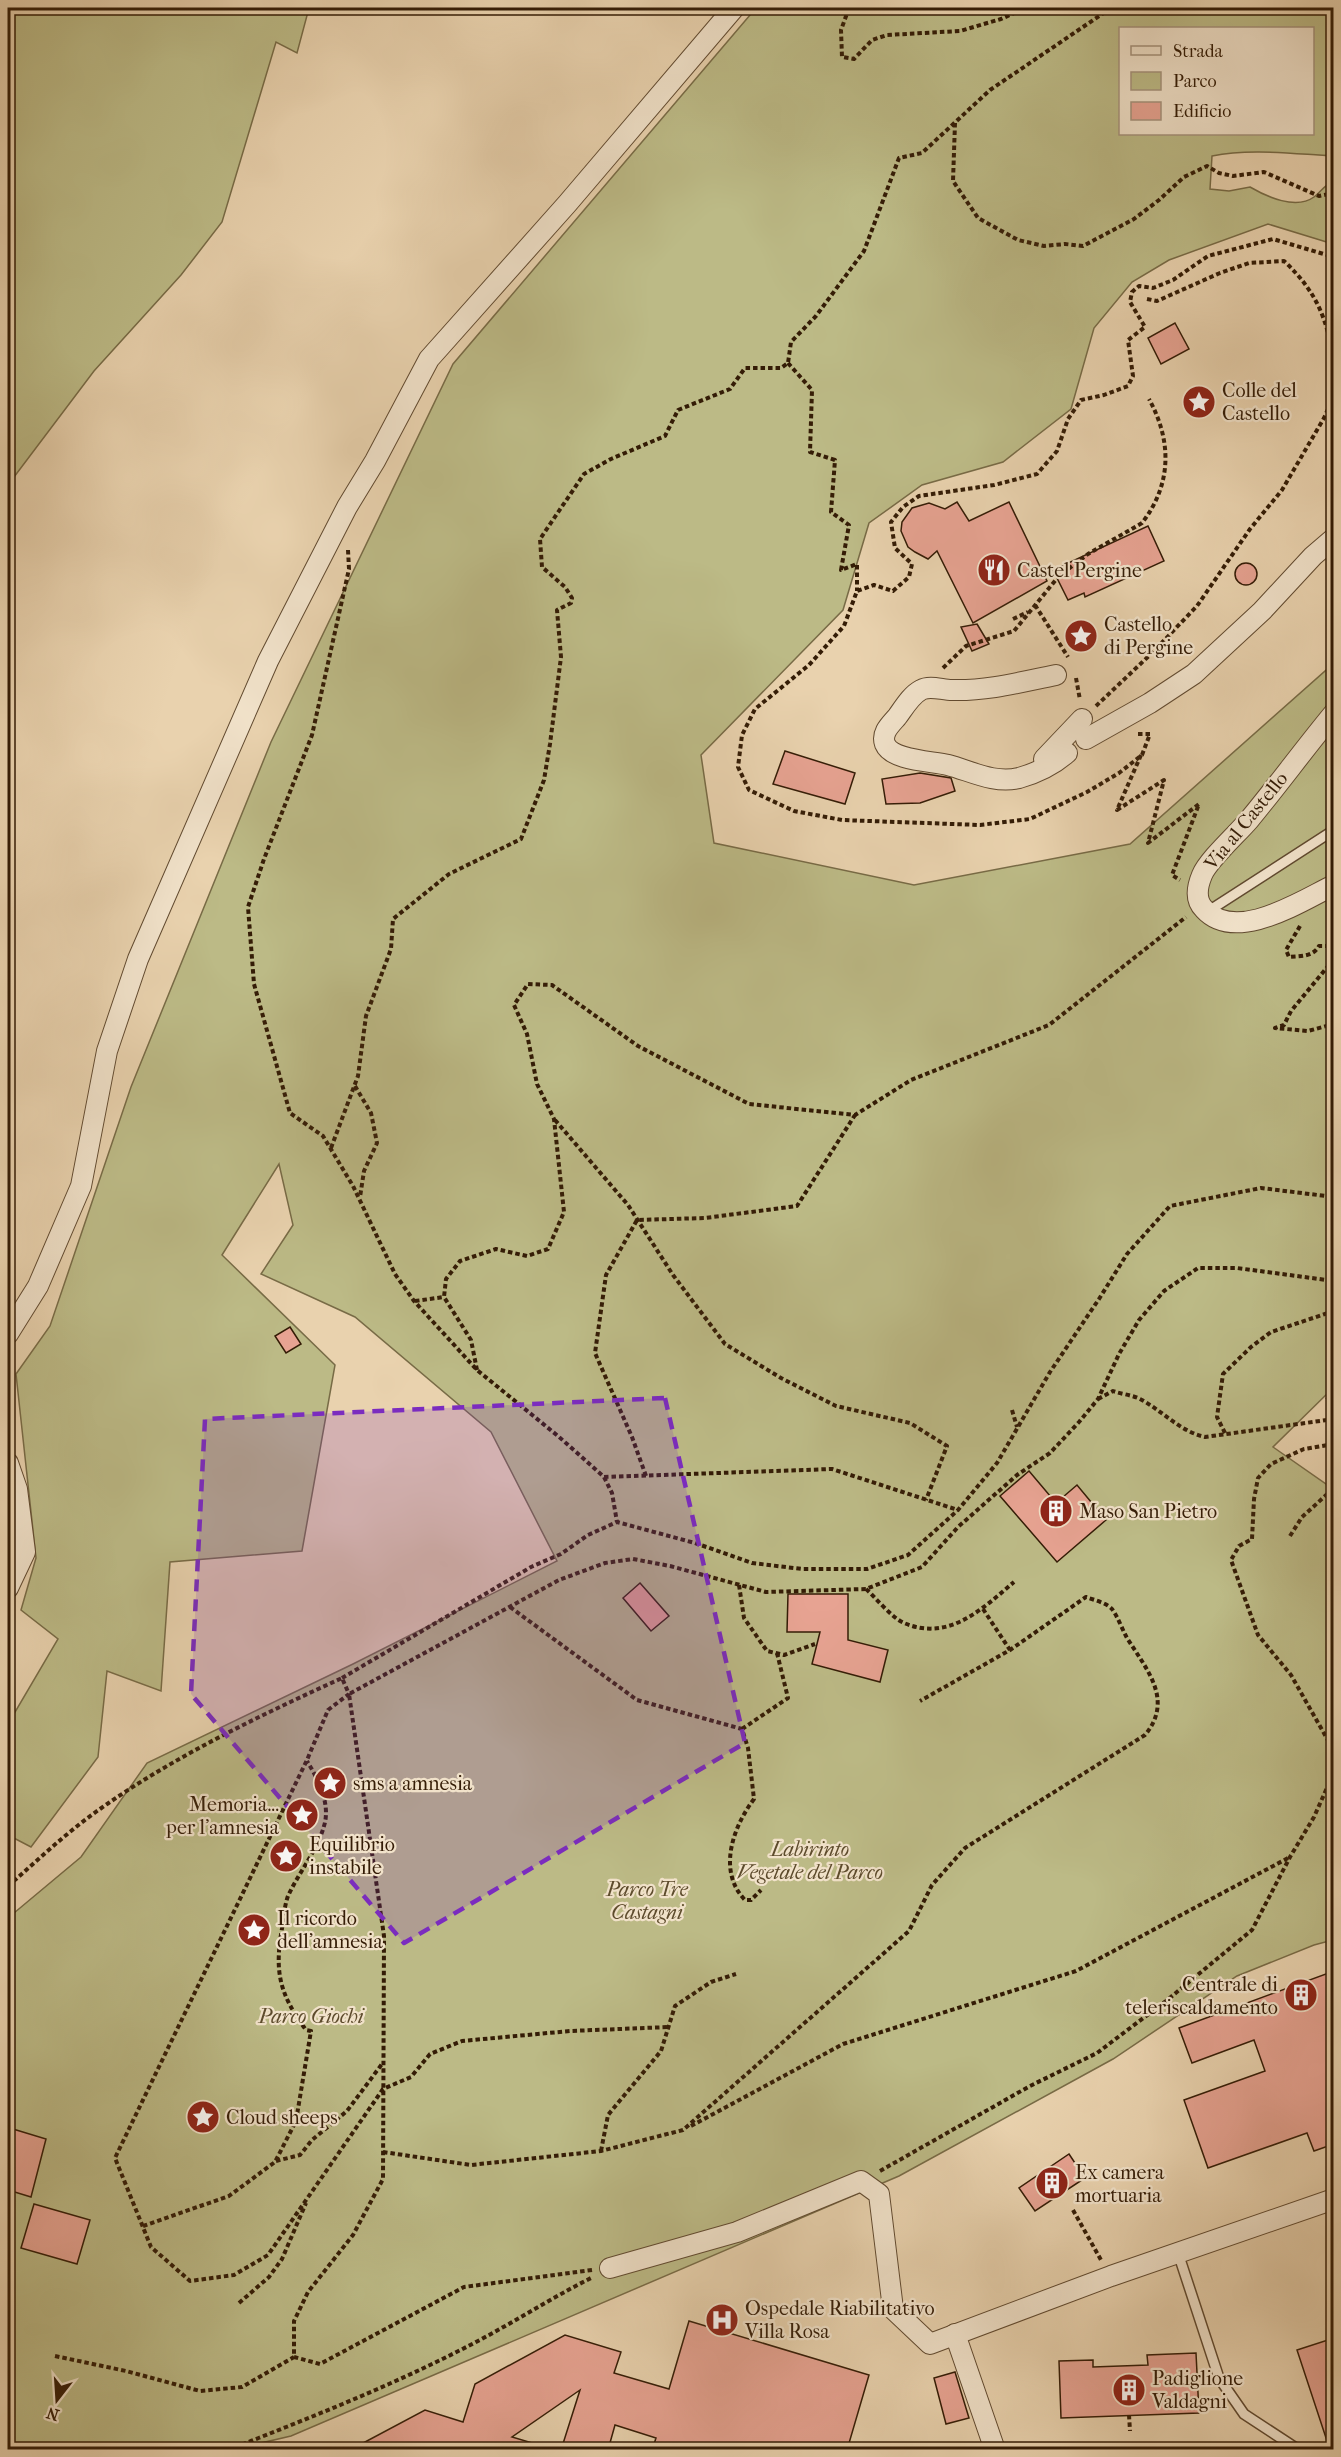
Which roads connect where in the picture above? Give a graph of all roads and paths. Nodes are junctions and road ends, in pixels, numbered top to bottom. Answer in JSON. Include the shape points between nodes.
{"nodes":[{"id":1,"x":734,"y":8,"type":"edge"},
{"id":2,"x":849,"y":8,"type":"edge"},
{"id":3,"x":1025,"y":8,"type":"edge"},
{"id":4,"x":1111,"y":8,"type":"edge"},
{"id":5,"x":955,"y":123,"type":"junction"},
{"id":6,"x":1334,"y":193,"type":"edge"},
{"id":7,"x":1334,"y":257,"type":"edge"},
{"id":8,"x":1147,"y":299,"type":"dead end"},
{"id":9,"x":788,"y":363,"type":"junction"},
{"id":10,"x":1334,"y":365,"type":"edge"},
{"id":11,"x":1334,"y":396,"type":"edge"},
{"id":12,"x":1149,"y":399,"type":"dead end"},
{"id":13,"x":1334,"y":538,"type":"edge"},
{"id":14,"x":348,"y":548,"type":"dead end"},
{"id":15,"x":857,"y":591,"type":"junction"},
{"id":16,"x":1028,"y":612,"type":"junction"},
{"id":17,"x":1013,"y":619,"type":"dead end"},
{"id":18,"x":1056,"y":675,"type":"dead end"},
{"id":19,"x":921,"y":690,"type":"junction"},
{"id":20,"x":1334,"y":713,"type":"edge"},
{"id":21,"x":1082,"y":719,"type":"joint"},
{"id":22,"x":1095,"y":734,"type":"joint"},
{"id":23,"x":1067,"y":753,"type":"dead end"},
{"id":24,"x":1142,"y":755,"type":"junction"},
{"id":25,"x":1032,"y":772,"type":"junction"},
{"id":26,"x":1334,"y":830,"type":"edge"},
{"id":27,"x":1334,"y":885,"type":"edge"},
{"id":28,"x":1202,"y":903,"type":"junction"},
{"id":29,"x":1304,"y":920,"type":"dead end"},
{"id":30,"x":1334,"y":946,"type":"edge"},
{"id":31,"x":1334,"y":959,"type":"edge"},
{"id":32,"x":1334,"y":1024,"type":"edge"},
{"id":33,"x":355,"y":1086,"type":"junction"},
{"id":34,"x":855,"y":1115,"type":"junction"},
{"id":35,"x":554,"y":1119,"type":"junction"},
{"id":36,"x":331,"y":1148,"type":"junction"},
{"id":37,"x":1334,"y":1197,"type":"edge"},
{"id":38,"x":359,"y":1199,"type":"junction"},
{"id":39,"x":637,"y":1220,"type":"junction"},
{"id":40,"x":1334,"y":1281,"type":"edge"},
{"id":41,"x":444,"y":1297,"type":"junction"},
{"id":42,"x":414,"y":1301,"type":"junction"},
{"id":43,"x":1334,"y":1311,"type":"edge"},
{"id":44,"x":8,"y":1334,"type":"edge"},
{"id":45,"x":477,"y":1370,"type":"junction"},
{"id":46,"x":1334,"y":1395,"type":"edge"},
{"id":47,"x":1098,"y":1399,"type":"junction"},
{"id":48,"x":1012,"y":1410,"type":"dead end"},
{"id":49,"x":1334,"y":1410,"type":"edge"},
{"id":50,"x":1334,"y":1419,"type":"edge"},
{"id":51,"x":1018,"y":1428,"type":"junction"},
{"id":52,"x":1225,"y":1433,"type":"junction"},
{"id":53,"x":1334,"y":1444,"type":"edge"},
{"id":54,"x":8,"y":1463,"type":"edge"},
{"id":55,"x":646,"y":1476,"type":"junction"},
{"id":56,"x":604,"y":1477,"type":"junction"},
{"id":57,"x":1334,"y":1488,"type":"edge"},
{"id":58,"x":926,"y":1500,"type":"junction"},
{"id":59,"x":958,"y":1510,"type":"junction"},
{"id":60,"x":617,"y":1522,"type":"junction"},
{"id":61,"x":1290,"y":1536,"type":"dead end"},
{"id":62,"x":1014,"y":1582,"type":"dead end"},
{"id":63,"x":739,"y":1585,"type":"junction"},
{"id":64,"x":8,"y":1588,"type":"edge"},
{"id":65,"x":866,"y":1589,"type":"junction"},
{"id":66,"x":510,"y":1607,"type":"junction"},
{"id":67,"x":983,"y":1609,"type":"junction"},
{"id":68,"x":815,"y":1644,"type":"dead end"},
{"id":69,"x":1010,"y":1650,"type":"junction"},
{"id":70,"x":777,"y":1653,"type":"junction"},
{"id":71,"x":342,"y":1678,"type":"junction"},
{"id":72,"x":349,"y":1694,"type":"junction"},
{"id":73,"x":920,"y":1701,"type":"dead end"},
{"id":74,"x":742,"y":1729,"type":"junction"},
{"id":75,"x":1334,"y":1751,"type":"edge"},
{"id":76,"x":307,"y":1760,"type":"junction"},
{"id":77,"x":1334,"y":1772,"type":"edge"},
{"id":78,"x":1290,"y":1857,"type":"junction"},
{"id":79,"x":8,"y":1886,"type":"edge"},
{"id":80,"x":761,"y":1890,"type":"dead end"},
{"id":81,"x":736,"y":1974,"type":"dead end"},
{"id":82,"x":669,"y":2027,"type":"junction"},
{"id":83,"x":382,"y":2063,"type":"junction"},
{"id":84,"x":383,"y":2089,"type":"junction"},
{"id":85,"x":683,"y":2130,"type":"junction"},
{"id":86,"x":601,"y":2151,"type":"junction"},
{"id":87,"x":383,"y":2152,"type":"junction"},
{"id":88,"x":275,"y":2162,"type":"junction"},
{"id":89,"x":861,"y":2181,"type":"junction"},
{"id":90,"x":308,"y":2197,"type":"junction"},
{"id":91,"x":1334,"y":2199,"type":"edge"},
{"id":92,"x":1073,"y":2210,"type":"dead end"},
{"id":93,"x":142,"y":2226,"type":"junction"},
{"id":94,"x":1178,"y":2253,"type":"junction"},
{"id":95,"x":610,"y":2268,"type":"junction"},
{"id":96,"x":1111,"y":2276,"type":"junction"},
{"id":97,"x":239,"y":2303,"type":"dead end"},
{"id":98,"x":956,"y":2334,"type":"junction"},
{"id":99,"x":55,"y":2356,"type":"dead end"},
{"id":100,"x":294,"y":2357,"type":"junction"},
{"id":101,"x":1129,"y":2415,"type":"dead end"},
{"id":102,"x":1130,"y":2431,"type":"dead end"},
{"id":103,"x":228,"y":2450,"type":"edge"},
{"id":104,"x":995,"y":2450,"type":"edge"},
{"id":105,"x":1299,"y":2450,"type":"edge"}],
"edges":[{"from":1,"to":44,"type":"street","via":[[429,359],[347,507],[268,661],[138,959],[107,1051],[81,1185],[38,1286]]},
{"from":2,"to":3,"type":"path","via":[[841,30],[842,57],[854,59],[872,40],[887,35],[960,31]]},
{"from":4,"to":5,"type":"path","via":[[990,90]]},
{"from":5,"to":6,"type":"path","via":[[953,181],[978,218],[1018,240],[1044,246],[1083,246],[1134,219],[1184,177],[1207,166],[1233,176],[1264,172],[1319,196]]},
{"from":5,"to":9,"type":"path","via":[[922,153],[899,158],[864,251],[816,316],[791,342]]},
{"from":7,"to":15,"type":"path","via":[[1273,239],[1208,256],[1173,280],[1153,288],[1139,286],[1132,292],[1130,302],[1145,327],[1128,340],[1133,376],[1128,386],[1081,400],[1068,419],[1057,451],[1037,474],[994,485],[919,495],[903,507],[891,522],[895,548],[912,564],[909,577],[893,591],[874,585]]},
{"from":8,"to":10,"type":"path","via":[[1157,301],[1249,263],[1284,261],[1315,299],[1329,330]]},
{"from":9,"to":15,"type":"path","via":[[812,390],[810,452],[835,460],[831,512],[849,525],[841,570],[857,564]]},
{"from":9,"to":33,"type":"path","via":[[781,368],[745,368],[730,388],[678,410],[664,436],[584,474],[540,539],[542,567],[572,597],[571,603],[557,610],[561,657],[544,780],[521,839],[449,874],[393,919],[391,949],[366,1016]]},
{"from":11,"to":21,"type":"path","via":[[1282,490],[1197,606]]},
{"from":12,"to":16,"type":"path","via":[[1163,430],[1166,475],[1148,516],[1059,576]]},
{"from":13,"to":22,"type":"street","via":[[1194,674]]},
{"from":14,"to":36,"type":"path","via":[[349,569],[312,735],[248,908],[254,984],[290,1113],[323,1136]]},
{"from":15,"to":24,"type":"path","via":[[843,626],[809,665],[755,710],[742,735],[738,767],[749,790],[794,811],[842,820],[980,825],[1030,819],[1087,792]]},
{"from":16,"to":17,"type":"path"},
{"from":16,"to":19,"type":"path","via":[[1014,631],[966,646]]},
{"from":18,"to":19,"type":"street","via":[[969,690]]},
{"from":19,"to":25,"type":"street","via":[[885,732],[885,744],[892,753],[1006,779]]},
{"from":20,"to":28,"type":"street","name":"Via al Castello","via":[[1202,873]]},
{"from":21,"to":25,"type":"street"},
{"from":22,"to":24,"type":"path","via":[[1150,734]]},
{"from":23,"to":25,"type":"street","via":[[1047,768]]},
{"from":24,"to":28,"type":"path","via":[[1117,810],[1164,780],[1148,843],[1198,804],[1172,875]]},
{"from":26,"to":28,"type":"lane"},
{"from":27,"to":28,"type":"street","via":[[1252,922],[1221,920]]},
{"from":28,"to":34,"type":"path","via":[[1049,1024],[911,1080]]},
{"from":29,"to":30,"type":"path","via":[[1286,950],[1289,957],[1306,956],[1319,946]]},
{"from":31,"to":32,"type":"path","via":[[1284,1025],[1275,1028],[1308,1031]]},
{"from":33,"to":36,"type":"path"},
{"from":33,"to":38,"type":"path","via":[[371,1113],[376,1143],[364,1171]]},
{"from":34,"to":35,"type":"path","via":[[749,1104],[638,1046],[552,985],[528,984],[514,1005],[527,1034],[537,1084]]},
{"from":34,"to":39,"type":"path","via":[[797,1206],[705,1218]]},
{"from":35,"to":39,"type":"path"},
{"from":35,"to":41,"type":"path","via":[[564,1212],[548,1250],[527,1256],[496,1249],[460,1261],[446,1279]]},
{"from":36,"to":38,"type":"path"},
{"from":37,"to":51,"type":"path","via":[[1261,1188],[1170,1206],[1126,1254]]},
{"from":38,"to":42,"type":"path","via":[[395,1274]]},
{"from":39,"to":55,"type":"path","via":[[606,1275],[595,1353]]},
{"from":39,"to":58,"type":"path","via":[[725,1344],[836,1406],[910,1423],[947,1446]]},
{"from":40,"to":47,"type":"path","via":[[1237,1268],[1198,1268],[1164,1291],[1139,1320]]},
{"from":41,"to":42,"type":"path"},
{"from":41,"to":45,"type":"path","via":[[471,1340]]},
{"from":42,"to":45,"type":"path"},
{"from":43,"to":52,"type":"path","via":[[1271,1332],[1223,1374],[1217,1417]]},
{"from":45,"to":56,"type":"path"},
{"from":46,"to":49,"type":"path","via":[[1327,1397]]},
{"from":47,"to":52,"type":"path","via":[[1113,1391],[1140,1399],[1194,1434],[1205,1437]]},
{"from":47,"to":65,"type":"path","via":[[1050,1453],[1017,1474],[958,1527],[922,1567]]},
{"from":48,"to":51,"type":"path"},
{"from":50,"to":52,"type":"path"},
{"from":51,"to":59,"type":"path","via":[[997,1463]]},
{"from":53,"to":75,"type":"path","via":[[1304,1449],[1271,1464],[1258,1478],[1252,1539],[1239,1546],[1231,1560],[1258,1635],[1291,1675]]},
{"from":54,"to":64,"type":"street","via":[[17,1489],[26,1552]]},
{"from":55,"to":56,"type":"path"},
{"from":55,"to":58,"type":"path","via":[[832,1469]]},
{"from":56,"to":60,"type":"path","via":[[612,1493]]},
{"from":57,"to":61,"type":"path","via":[[1302,1517]]},
{"from":58,"to":59,"type":"path"},
{"from":59,"to":60,"type":"path","via":[[908,1555],[867,1569],[802,1569],[752,1563]]},
{"from":60,"to":71,"type":"path","via":[[531,1567]]},
{"from":62,"to":67,"type":"path"},
{"from":63,"to":65,"type":"path","via":[[766,1592]]},
{"from":63,"to":66,"type":"path","via":[[633,1559],[605,1563],[559,1580]]},
{"from":63,"to":70,"type":"path","via":[[744,1617],[767,1651]]},
{"from":65,"to":67,"type":"path","via":[[902,1623],[932,1631]]},
{"from":66,"to":72,"type":"path"},
{"from":66,"to":74,"type":"path","via":[[637,1700]]},
{"from":67,"to":69,"type":"path"},
{"from":68,"to":70,"type":"path","via":[[784,1655]]},
{"from":69,"to":73,"type":"path"},
{"from":69,"to":85,"type":"path","via":[[1086,1597],[1111,1608],[1153,1680],[1158,1713],[1152,1726],[1145,1735],[965,1848],[932,1885],[909,1931]]},
{"from":70,"to":74,"type":"path","via":[[788,1698]]},
{"from":71,"to":72,"type":"path"},
{"from":71,"to":79,"type":"path","via":[[240,1725],[122,1794]]},
{"from":72,"to":76,"type":"path","via":[[328,1710]]},
{"from":72,"to":83,"type":"path","via":[[384,1936]]},
{"from":74,"to":80,"type":"path","via":[[754,1799],[742,1814],[729,1869],[736,1891],[745,1900],[751,1900]]},
{"from":76,"to":88,"type":"path","via":[[319,1781],[325,1825],[287,1898],[278,1946],[288,2006],[306,2030],[311,2031],[296,2121]]},
{"from":76,"to":93,"type":"path","via":[[115,2158]]},
{"from":77,"to":78,"type":"path"},
{"from":78,"to":85,"type":"path","via":[[1076,1971],[843,2043]]},
{"from":78,"to":89,"type":"path","via":[[1252,1930],[1106,2047]]},
{"from":81,"to":82,"type":"path","via":[[711,1982],[675,2006]]},
{"from":82,"to":84,"type":"path","via":[[462,2041],[430,2054],[411,2077]]},
{"from":82,"to":86,"type":"path","via":[[661,2051],[608,2115]]},
{"from":83,"to":84,"type":"path"},
{"from":83,"to":88,"type":"path","via":[[347,2111],[300,2155]]},
{"from":84,"to":87,"type":"path"},
{"from":84,"to":90,"type":"path"},
{"from":85,"to":86,"type":"path"},
{"from":86,"to":87,"type":"path","via":[[471,2165]]},
{"from":87,"to":100,"type":"path","via":[[382,2179],[358,2226],[308,2292],[294,2321]]},
{"from":88,"to":93,"type":"path","via":[[229,2196]]},
{"from":89,"to":95,"type":"street","via":[[737,2232]]},
{"from":89,"to":98,"type":"street","via":[[879,2194],[893,2309],[930,2343]]},
{"from":90,"to":93,"type":"path","via":[[268,2254],[234,2275],[190,2281],[151,2247]]},
{"from":90,"to":97,"type":"path","via":[[282,2259],[269,2277]]},
{"from":91,"to":94,"type":"street"},
{"from":92,"to":96,"type":"path"},
{"from":94,"to":96,"type":"street"},
{"from":94,"to":105,"type":"lane","via":[[1219,2378],[1244,2414]]},
{"from":95,"to":100,"type":"path","via":[[464,2287],[320,2364]]},
{"from":95,"to":103,"type":"path","via":[[425,2367],[319,2415]]},
{"from":96,"to":98,"type":"street"},
{"from":98,"to":104,"type":"street"},
{"from":99,"to":100,"type":"path","via":[[200,2391],[242,2387]]},
{"from":101,"to":102,"type":"path"}]}
